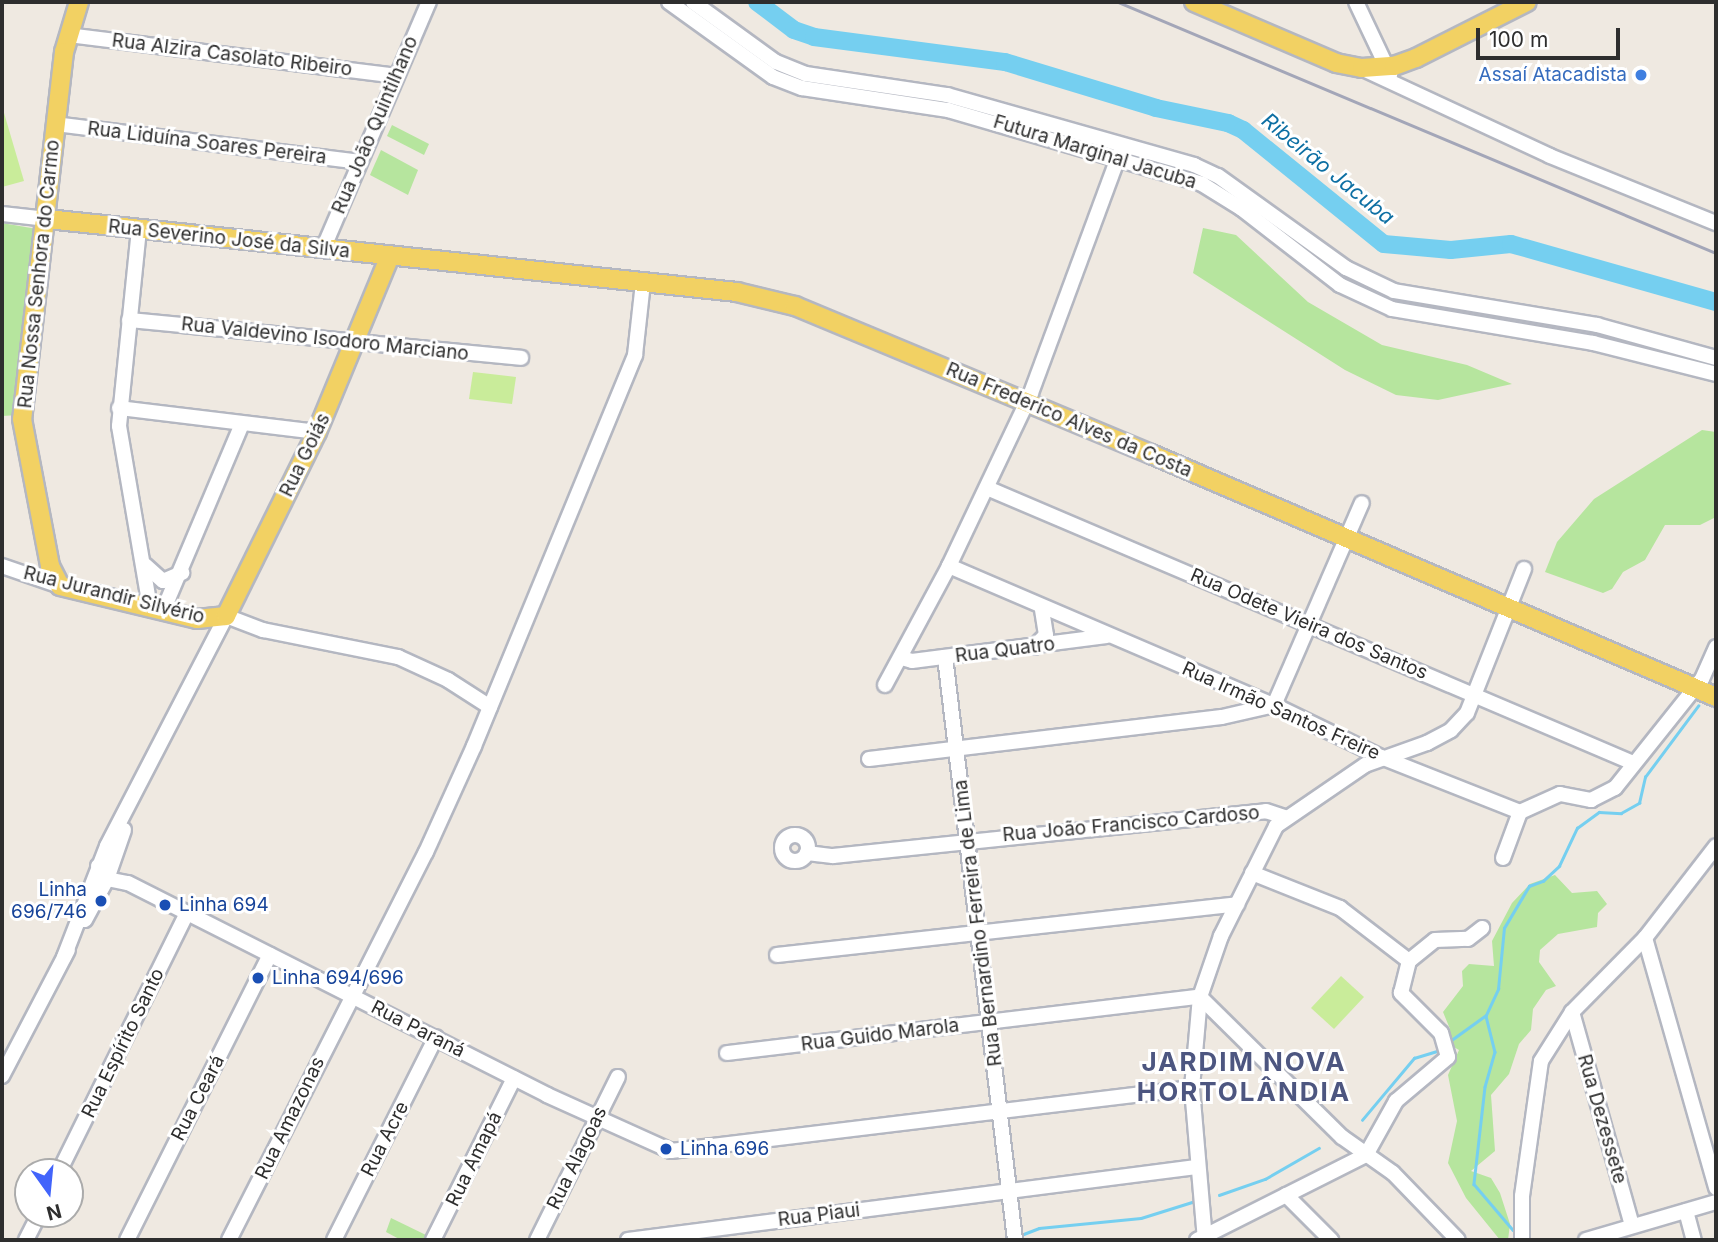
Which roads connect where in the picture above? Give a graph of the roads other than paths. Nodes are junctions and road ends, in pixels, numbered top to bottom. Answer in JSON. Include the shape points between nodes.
{"nodes":[{"id":1,"x":79,"y":2,"type":"edge"},
{"id":2,"x":429,"y":2,"type":"edge"},
{"id":3,"x":669,"y":2,"type":"edge"},
{"id":4,"x":693,"y":2,"type":"edge"},
{"id":5,"x":1196,"y":2,"type":"edge"},
{"id":6,"x":1356,"y":2,"type":"edge"},
{"id":7,"x":1527,"y":2,"type":"edge"},
{"id":8,"x":68,"y":35,"type":"junction"},
{"id":9,"x":1386,"y":67,"type":"junction"},
{"id":10,"x":1362,"y":68,"type":"junction"},
{"id":11,"x":396,"y":76,"type":"junction"},
{"id":12,"x":1395,"y":83,"type":"junction"},
{"id":13,"x":55,"y":124,"type":"junction"},
{"id":14,"x":1123,"y":143,"type":"junction"},
{"id":15,"x":1118,"y":161,"type":"junction"},
{"id":16,"x":358,"y":162,"type":"junction"},
{"id":17,"x":49,"y":199,"type":"junction"},
{"id":18,"x":2,"y":214,"type":"edge"},
{"id":19,"x":47,"y":219,"type":"junction"},
{"id":20,"x":67,"y":222,"type":"junction"},
{"id":21,"x":1716,"y":223,"type":"edge"},
{"id":22,"x":139,"y":229,"type":"junction"},
{"id":23,"x":323,"y":249,"type":"junction"},
{"id":24,"x":390,"y":256,"type":"junction"},
{"id":25,"x":643,"y":282,"type":"junction"},
{"id":26,"x":129,"y":320,"type":"junction"},
{"id":27,"x":354,"y":343,"type":"junction"},
{"id":28,"x":521,"y":358,"type":"dead end"},
{"id":29,"x":1716,"y":358,"type":"edge"},
{"id":30,"x":1716,"y":374,"type":"edge"},
{"id":31,"x":1027,"y":402,"type":"junction"},
{"id":32,"x":119,"y":408,"type":"junction"},
{"id":33,"x":242,"y":424,"type":"junction"},
{"id":34,"x":317,"y":432,"type":"junction"},
{"id":35,"x":987,"y":488,"type":"junction"},
{"id":36,"x":1362,"y":503,"type":"dead end"},
{"id":37,"x":1349,"y":540,"type":"junction"},
{"id":38,"x":144,"y":564,"type":"junction"},
{"id":39,"x":2,"y":566,"type":"edge"},
{"id":40,"x":949,"y":566,"type":"junction"},
{"id":41,"x":1524,"y":569,"type":"dead end"},
{"id":42,"x":182,"y":573,"type":"junction"},
{"id":43,"x":60,"y":586,"type":"junction"},
{"id":44,"x":156,"y":609,"type":"junction"},
{"id":45,"x":1042,"y":609,"type":"junction"},
{"id":46,"x":1511,"y":610,"type":"junction"},
{"id":47,"x":226,"y":616,"type":"junction"},
{"id":48,"x":197,"y":619,"type":"junction"},
{"id":49,"x":1310,"y":624,"type":"junction"},
{"id":50,"x":1107,"y":636,"type":"junction"},
{"id":51,"x":1034,"y":646,"type":"junction"},
{"id":52,"x":1716,"y":647,"type":"edge"},
{"id":53,"x":209,"y":650,"type":"junction"},
{"id":54,"x":945,"y":657,"type":"junction"},
{"id":55,"x":902,"y":659,"type":"junction"},
{"id":56,"x":885,"y":685,"type":"dead end"},
{"id":57,"x":1225,"y":685,"type":"junction"},
{"id":58,"x":1692,"y":687,"type":"junction"},
{"id":59,"x":1474,"y":696,"type":"junction"},
{"id":60,"x":1716,"y":697,"type":"edge"},
{"id":61,"x":1274,"y":705,"type":"junction"},
{"id":62,"x":490,"y":707,"type":"junction"},
{"id":63,"x":1222,"y":717,"type":"junction"},
{"id":64,"x":957,"y":748,"type":"junction"},
{"id":65,"x":1381,"y":757,"type":"junction"},
{"id":66,"x":869,"y":759,"type":"dead end"},
{"id":67,"x":1631,"y":762,"type":"junction"},
{"id":68,"x":1520,"y":812,"type":"junction"},
{"id":69,"x":1287,"y":818,"type":"junction"},
{"id":70,"x":969,"y":839,"type":"junction"},
{"id":71,"x":807,"y":853,"type":"dead end"},
{"id":72,"x":1715,"y":855,"type":"edge"},
{"id":73,"x":1503,"y":858,"type":"dead end"},
{"id":74,"x":103,"y":865,"type":"junction"},
{"id":75,"x":1252,"y":873,"type":"junction"},
{"id":76,"x":107,"y":879,"type":"junction"},
{"id":77,"x":128,"y":883,"type":"junction"},
{"id":78,"x":1237,"y":904,"type":"junction"},
{"id":79,"x":187,"y":913,"type":"junction"},
{"id":80,"x":1482,"y":928,"type":"dead end"},
{"id":81,"x":978,"y":931,"type":"junction"},
{"id":82,"x":1645,"y":938,"type":"junction"},
{"id":83,"x":777,"y":955,"type":"dead end"},
{"id":84,"x":270,"y":956,"type":"junction"},
{"id":85,"x":64,"y":957,"type":"junction"},
{"id":86,"x":1409,"y":961,"type":"junction"},
{"id":87,"x":351,"y":995,"type":"junction"},
{"id":88,"x":1200,"y":997,"type":"junction"},
{"id":89,"x":1572,"y":1012,"type":"junction"},
{"id":90,"x":989,"y":1021,"type":"junction"},
{"id":91,"x":436,"y":1037,"type":"junction"},
{"id":92,"x":727,"y":1053,"type":"dead end"},
{"id":93,"x":2,"y":1076,"type":"edge"},
{"id":94,"x":618,"y":1077,"type":"dead end"},
{"id":95,"x":514,"y":1078,"type":"junction"},
{"id":96,"x":1192,"y":1088,"type":"junction"},
{"id":97,"x":1000,"y":1111,"type":"junction"},
{"id":98,"x":596,"y":1118,"type":"junction"},
{"id":99,"x":1366,"y":1155,"type":"junction"},
{"id":100,"x":67,"y":1158,"type":"edge"},
{"id":101,"x":1196,"y":1167,"type":"junction"},
{"id":102,"x":1716,"y":1188,"type":"edge"},
{"id":103,"x":1010,"y":1190,"type":"junction"},
{"id":104,"x":1286,"y":1195,"type":"junction"},
{"id":105,"x":1716,"y":1202,"type":"edge"},
{"id":106,"x":1686,"y":1211,"type":"junction"},
{"id":107,"x":1632,"y":1226,"type":"junction"},
{"id":108,"x":1202,"y":1239,"type":"edge"},
{"id":109,"x":127,"y":1240,"type":"edge"},
{"id":110,"x":229,"y":1240,"type":"edge"},
{"id":111,"x":334,"y":1240,"type":"edge"},
{"id":112,"x":433,"y":1240,"type":"edge"},
{"id":113,"x":537,"y":1240,"type":"edge"},
{"id":114,"x":628,"y":1240,"type":"edge"},
{"id":115,"x":1015,"y":1240,"type":"edge"},
{"id":116,"x":1331,"y":1240,"type":"edge"},
{"id":117,"x":1458,"y":1240,"type":"edge"},
{"id":118,"x":1522,"y":1240,"type":"edge"},
{"id":119,"x":1586,"y":1240,"type":"edge"},
{"id":120,"x":1694,"y":1240,"type":"edge"}],
"edges":[{"from":1,"to":8,"type":"main road","name":"Rua Nossa Senhora do Carmo"},
{"from":2,"to":11,"type":"street","name":"Rua João Quintilhano"},
{"from":3,"to":15,"type":"street","name":"Futura Marginal Jacuba","via":[[773,77],[802,88],[948,110]]},
{"from":4,"to":14,"type":"street","name":"Futura Marginal Jacuba","via":[[776,62],[806,74],[947,95]]},
{"from":5,"to":10,"type":"main road","via":[[1335,63]]},
{"from":6,"to":9,"type":"street"},
{"from":7,"to":9,"type":"main road","via":[[1416,58]]},
{"from":8,"to":11,"type":"street","name":"Rua Alzira Casolato Ribeiro"},
{"from":8,"to":13,"type":"main road","name":"Rua Nossa Senhora do Carmo"},
{"from":9,"to":10,"type":"main road"},
{"from":9,"to":12,"type":"street"},
{"from":10,"to":12,"type":"street"},
{"from":11,"to":16,"type":"street","name":"Rua João Quintilhano"},
{"from":12,"to":21,"type":"street","via":[[1550,156]]},
{"from":13,"to":16,"type":"street","name":"Rua Liduína Soares Pereira"},
{"from":13,"to":17,"type":"main road","name":"Rua Nossa Senhora do Carmo"},
{"from":14,"to":15,"type":"street"},
{"from":14,"to":29,"type":"street","name":"Futura Marginal Jacuba","via":[[1219,176],[1346,268],[1394,290],[1597,325]]},
{"from":15,"to":30,"type":"street","name":"Futura Marginal Jacuba","via":[[1202,184],[1235,203],[1340,285],[1392,309],[1593,343]]},
{"from":15,"to":31,"type":"street"},
{"from":16,"to":23,"type":"street","name":"Rua João Quintilhano"},
{"from":17,"to":19,"type":"main road","name":"Rua Nossa Senhora do Carmo"},
{"from":17,"to":20,"type":"main road"},
{"from":18,"to":19,"type":"street","name":"Rua Severino José da Silva"},
{"from":19,"to":20,"type":"main road","name":"Rua Severino José da Silva"},
{"from":19,"to":43,"type":"main road","name":"Rua Nossa Senhora do Carmo","via":[[22,419],[50,566]]},
{"from":20,"to":22,"type":"main road","name":"Rua Severino José da Silva"},
{"from":22,"to":23,"type":"main road","name":"Rua Severino José da Silva"},
{"from":22,"to":26,"type":"street"},
{"from":23,"to":24,"type":"main road","name":"Rua Severino José da Silva"},
{"from":24,"to":25,"type":"main road","name":"Rua Frederico Alves da Costa"},
{"from":24,"to":27,"type":"main road","name":"Rua Goiás"},
{"from":25,"to":31,"type":"main road","name":"Rua Frederico Alves da Costa","via":[[737,292],[795,306]]},
{"from":25,"to":62,"type":"street","name":"Rua Amazonas","via":[[635,355]]},
{"from":26,"to":27,"type":"street","name":"Rua Valdevino Isodoro Marciano"},
{"from":26,"to":32,"type":"street"},
{"from":27,"to":28,"type":"street","name":"Rua Valdevino Isodoro Marciano"},
{"from":27,"to":34,"type":"main road","name":"Rua Goiás"},
{"from":31,"to":35,"type":"street"},
{"from":31,"to":37,"type":"main road","name":"Rua Frederico Alves da Costa"},
{"from":32,"to":33,"type":"street"},
{"from":32,"to":38,"type":"street"},
{"from":33,"to":34,"type":"street"},
{"from":33,"to":42,"type":"street"},
{"from":34,"to":47,"type":"main road","name":"Rua Goiás"},
{"from":35,"to":40,"type":"street"},
{"from":35,"to":49,"type":"street","name":"Rua Odete Vieira dos Santos"},
{"from":36,"to":37,"type":"street"},
{"from":37,"to":46,"type":"main road","name":"Rua Frederico Alves da Costa"},
{"from":37,"to":49,"type":"street"},
{"from":38,"to":42,"type":"street","via":[[158,580]]},
{"from":38,"to":44,"type":"street"},
{"from":39,"to":43,"type":"street","name":"Rua Jurandir Silvério"},
{"from":40,"to":45,"type":"street","name":"Rua Irmão Santos Freire"},
{"from":40,"to":55,"type":"street"},
{"from":41,"to":46,"type":"street"},
{"from":42,"to":44,"type":"street"},
{"from":43,"to":44,"type":"main road","name":"Rua Jurandir Silvério"},
{"from":44,"to":48,"type":"main road","name":"Rua Jurandir Silvério"},
{"from":45,"to":50,"type":"street","name":"Rua Irmão Santos Freire"},
{"from":45,"to":51,"type":"street","via":[[1046,635]]},
{"from":46,"to":58,"type":"main road","name":"Rua Frederico Alves da Costa"},
{"from":46,"to":59,"type":"street"},
{"from":47,"to":48,"type":"main road","name":"Rua Jurandir Silvério"},
{"from":47,"to":53,"type":"street","name":"Rua Goiás"},
{"from":47,"to":62,"type":"street","via":[[263,631],[398,657],[448,680]]},
{"from":48,"to":53,"type":"street","via":[[206,630]]},
{"from":49,"to":59,"type":"street","name":"Rua Odete Vieira dos Santos"},
{"from":49,"to":61,"type":"street"},
{"from":50,"to":51,"type":"street","name":"Rua Quatro"},
{"from":50,"to":57,"type":"street","name":"Rua Irmão Santos Freire"},
{"from":51,"to":54,"type":"street","name":"Rua Quatro"},
{"from":52,"to":58,"type":"street","via":[[1702,679]]},
{"from":53,"to":74,"type":"street","name":"Rua Goiás"},
{"from":54,"to":55,"type":"street","name":"Rua Quatro"},
{"from":54,"to":64,"type":"street","name":"Rua Bernardino Ferreira de Lima"},
{"from":55,"to":56,"type":"street"},
{"from":57,"to":61,"type":"street","name":"Rua Irmão Santos Freire"},
{"from":57,"to":63,"type":"street","via":[[1231,703]]},
{"from":58,"to":60,"type":"main road","name":"Rua Frederico Alves da Costa"},
{"from":58,"to":67,"type":"street"},
{"from":59,"to":65,"type":"street","via":[[1467,713],[1451,730]]},
{"from":59,"to":67,"type":"street","name":"Rua Odete Vieira dos Santos"},
{"from":61,"to":63,"type":"street"},
{"from":61,"to":65,"type":"street","name":"Rua Irmão Santos Freire"},
{"from":62,"to":87,"type":"street","name":"Rua Amazonas","via":[[426,852]]},
{"from":63,"to":64,"type":"street"},
{"from":64,"to":66,"type":"street"},
{"from":64,"to":70,"type":"street","name":"Rua Bernardino Ferreira de Lima"},
{"from":65,"to":68,"type":"street","name":"Rua Irmão Santos Freire"},
{"from":65,"to":69,"type":"street"},
{"from":67,"to":68,"type":"street","via":[[1615,788],[1603,795],[1579,800],[1560,794]]},
{"from":68,"to":73,"type":"street"},
{"from":69,"to":70,"type":"street","name":"Rua João Francisco Cardoso","via":[[1266,811]]},
{"from":69,"to":75,"type":"street","via":[[1276,826]]},
{"from":70,"to":71,"type":"street","name":"Rua João Francisco Cardoso","via":[[833,856]]},
{"from":70,"to":81,"type":"street","name":"Rua Bernardino Ferreira de Lima"},
{"from":72,"to":82,"type":"street"},
{"from":74,"to":76,"type":"street","name":"Rua Goiás"},
{"from":74,"to":77,"type":"street","name":"Rua Paraná"},
{"from":74,"to":85,"type":"street","name":"Rua Goiás"},
{"from":75,"to":78,"type":"street"},
{"from":75,"to":86,"type":"street","via":[[1340,908]]},
{"from":76,"to":77,"type":"street","name":"Rua Paraná"},
{"from":76,"to":85,"type":"street","name":"Rua Goiás"},
{"from":77,"to":79,"type":"street","name":"Rua Paraná"},
{"from":78,"to":81,"type":"street"},
{"from":78,"to":88,"type":"street","via":[[1208,967]]},
{"from":79,"to":84,"type":"street","name":"Rua Paraná"},
{"from":79,"to":100,"type":"street","name":"Rua Espírito Santo"},
{"from":80,"to":86,"type":"street","via":[[1468,939],[1435,940]]},
{"from":81,"to":83,"type":"street"},
{"from":81,"to":90,"type":"street","name":"Rua Bernardino Ferreira de Lima"},
{"from":82,"to":89,"type":"street"},
{"from":82,"to":102,"type":"street"},
{"from":84,"to":87,"type":"street","name":"Rua Paraná"},
{"from":84,"to":109,"type":"street","name":"Rua Ceará"},
{"from":85,"to":93,"type":"street","name":"Rua Goiás"},
{"from":86,"to":99,"type":"street","via":[[1401,993],[1441,1033],[1450,1049],[1448,1057],[1396,1101]]},
{"from":87,"to":91,"type":"street","name":"Rua Paraná"},
{"from":87,"to":110,"type":"street","name":"Rua Amazonas"},
{"from":88,"to":90,"type":"street","name":"Rua Guido Marola"},
{"from":88,"to":96,"type":"street"},
{"from":88,"to":99,"type":"street","via":[[1342,1137]]},
{"from":89,"to":107,"type":"street","name":"Rua Dezessete"},
{"from":89,"to":118,"type":"street","via":[[1541,1061],[1522,1196]]},
{"from":90,"to":92,"type":"street","name":"Rua Guido Marola"},
{"from":90,"to":97,"type":"street","name":"Rua Bernardino Ferreira de Lima"},
{"from":91,"to":95,"type":"street","name":"Rua Paraná"},
{"from":91,"to":111,"type":"street","name":"Rua Acre"},
{"from":94,"to":98,"type":"street","name":"Rua Alagoas"},
{"from":95,"to":98,"type":"street","name":"Rua Paraná"},
{"from":95,"to":112,"type":"street","name":"Rua Amapá"},
{"from":96,"to":97,"type":"street","name":"Rua Paraná"},
{"from":96,"to":101,"type":"street"},
{"from":97,"to":98,"type":"street","name":"Rua Paraná","via":[[681,1151],[666,1149]]},
{"from":97,"to":103,"type":"street","name":"Rua Bernardino Ferreira de Lima"},
{"from":98,"to":113,"type":"street","name":"Rua Alagoas"},
{"from":99,"to":104,"type":"street"},
{"from":99,"to":117,"type":"street","via":[[1393,1173]]},
{"from":101,"to":103,"type":"street","name":"Rua Piaui"},
{"from":101,"to":108,"type":"street"},
{"from":103,"to":114,"type":"street","name":"Rua Piaui"},
{"from":103,"to":115,"type":"street","name":"Rua Bernardino Ferreira de Lima"},
{"from":104,"to":108,"type":"street"},
{"from":104,"to":116,"type":"street"},
{"from":105,"to":106,"type":"street"},
{"from":106,"to":107,"type":"street"},
{"from":106,"to":120,"type":"street"},
{"from":107,"to":119,"type":"street"}]}
